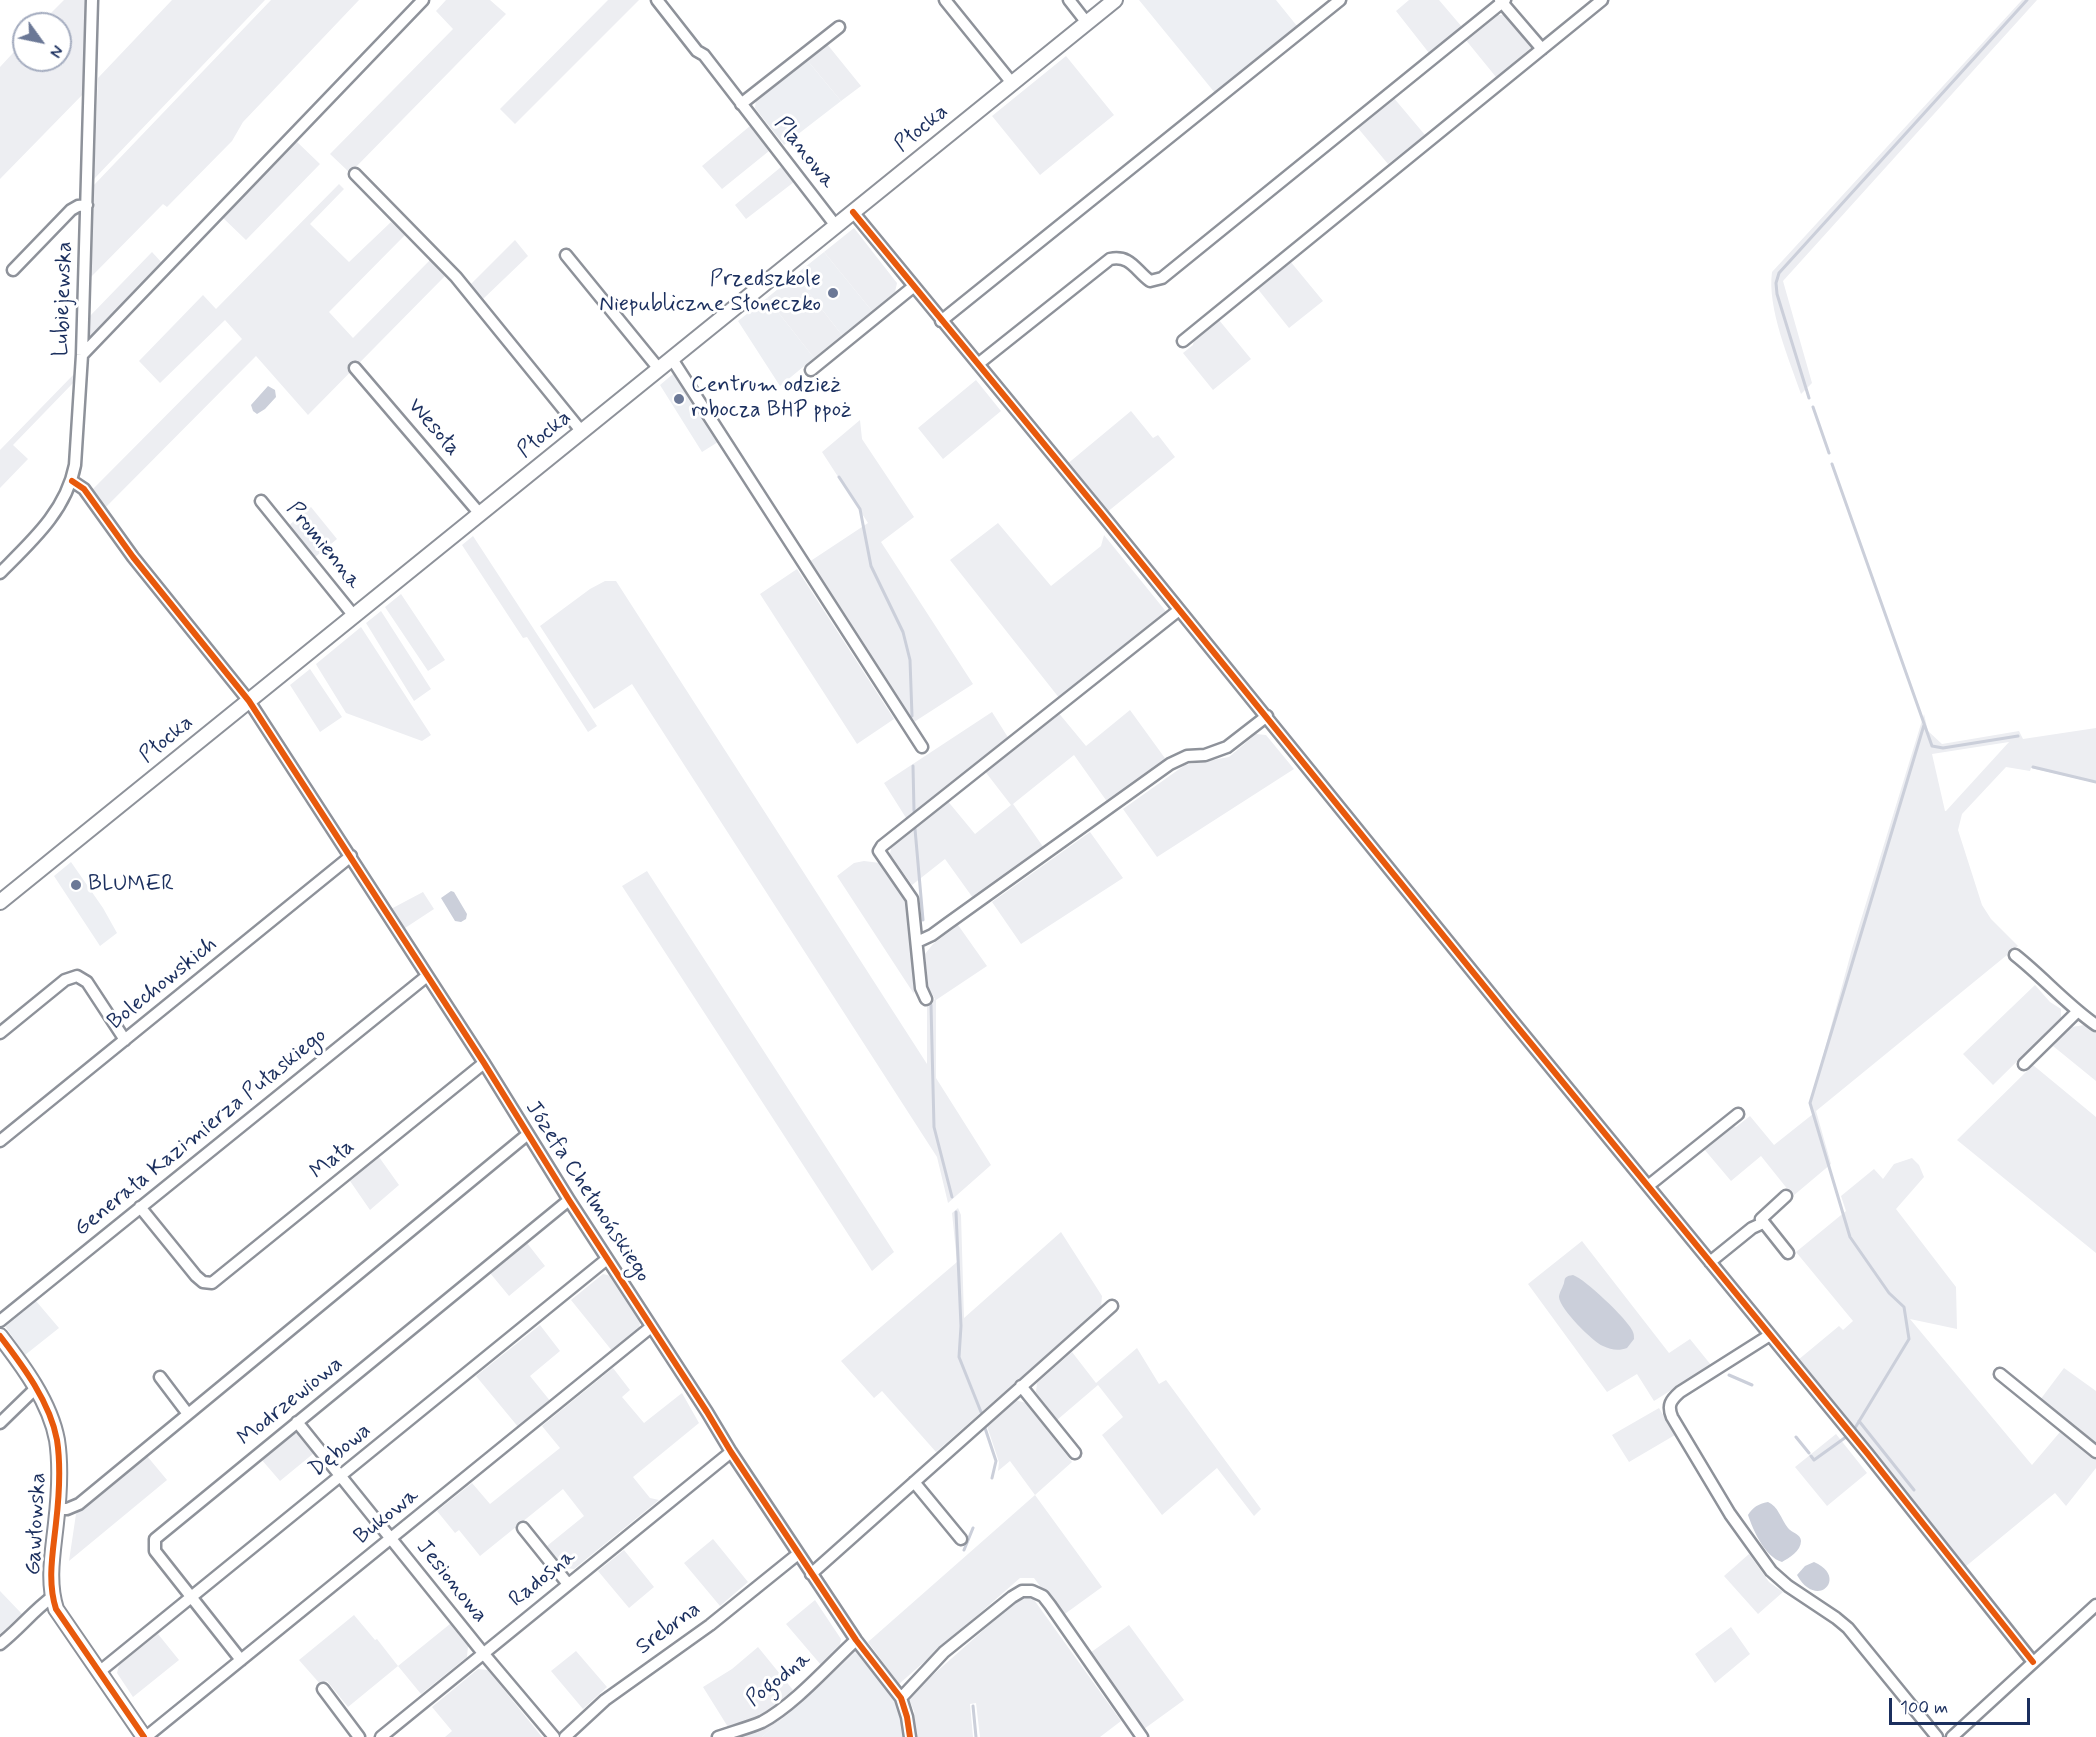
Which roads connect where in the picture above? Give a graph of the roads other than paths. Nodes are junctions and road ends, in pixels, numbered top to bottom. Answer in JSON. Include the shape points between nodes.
{"nodes":[{"id":1,"x":92,"y":0,"type":"edge"},
{"id":2,"x":423,"y":0,"type":"edge"},
{"id":3,"x":657,"y":0,"type":"edge"},
{"id":4,"x":945,"y":0,"type":"edge"},
{"id":5,"x":1069,"y":0,"type":"edge"},
{"id":6,"x":1115,"y":0,"type":"edge"},
{"id":7,"x":1340,"y":0,"type":"edge"},
{"id":8,"x":1602,"y":0,"type":"edge"},
{"id":9,"x":1502,"y":1,"type":"edge"},
{"id":10,"x":1087,"y":23,"type":"junction"},
{"id":11,"x":839,"y":27,"type":"dead end"},
{"id":12,"x":1542,"y":49,"type":"junction"},
{"id":13,"x":1012,"y":83,"type":"junction"},
{"id":14,"x":741,"y":104,"type":"junction"},
{"id":15,"x":356,"y":174,"type":"dead end"},
{"id":16,"x":87,"y":205,"type":"junction"},
{"id":17,"x":853,"y":212,"type":"junction"},
{"id":18,"x":836,"y":226,"type":"junction"},
{"id":19,"x":566,"y":255,"type":"dead end"},
{"id":20,"x":12,"y":270,"type":"dead end"},
{"id":21,"x":913,"y":287,"type":"junction"},
{"id":22,"x":941,"y":321,"type":"junction"},
{"id":23,"x":1183,"y":341,"type":"dead end"},
{"id":24,"x":82,"y":355,"type":"junction"},
{"id":25,"x":672,"y":359,"type":"junction"},
{"id":26,"x":978,"y":364,"type":"junction"},
{"id":27,"x":356,"y":368,"type":"dead end"},
{"id":28,"x":659,"y":369,"type":"junction"},
{"id":29,"x":811,"y":369,"type":"dead end"},
{"id":30,"x":582,"y":432,"type":"junction"},
{"id":31,"x":72,"y":481,"type":"junction"},
{"id":32,"x":261,"y":501,"type":"dead end"},
{"id":33,"x":480,"y":514,"type":"junction"},
{"id":34,"x":0,"y":573,"type":"edge"},
{"id":35,"x":1179,"y":610,"type":"junction"},
{"id":36,"x":354,"y":616,"type":"junction"},
{"id":37,"x":249,"y":701,"type":"junction"},
{"id":38,"x":1267,"y":716,"type":"junction"},
{"id":39,"x":922,"y":747,"type":"dead end"},
{"id":40,"x":351,"y":856,"type":"junction"},
{"id":41,"x":0,"y":902,"type":"edge"},
{"id":42,"x":917,"y":942,"type":"junction"},
{"id":43,"x":2015,"y":955,"type":"dead end"},
{"id":44,"x":427,"y":976,"type":"junction"},
{"id":45,"x":926,"y":999,"type":"dead end"},
{"id":46,"x":2077,"y":1012,"type":"junction"},
{"id":47,"x":2096,"y":1025,"type":"edge"},
{"id":48,"x":0,"y":1033,"type":"edge"},
{"id":49,"x":125,"y":1040,"type":"junction"},
{"id":50,"x":483,"y":1063,"type":"junction"},
{"id":51,"x":2024,"y":1064,"type":"dead end"},
{"id":52,"x":1738,"y":1114,"type":"dead end"},
{"id":53,"x":528,"y":1134,"type":"junction"},
{"id":54,"x":0,"y":1141,"type":"edge"},
{"id":55,"x":1648,"y":1186,"type":"junction"},
{"id":56,"x":1786,"y":1196,"type":"dead end"},
{"id":57,"x":569,"y":1200,"type":"junction"},
{"id":58,"x":140,"y":1207,"type":"junction"},
{"id":59,"x":1763,"y":1223,"type":"junction"},
{"id":60,"x":1788,"y":1253,"type":"dead end"},
{"id":61,"x":607,"y":1259,"type":"junction"},
{"id":62,"x":1710,"y":1262,"type":"junction"},
{"id":63,"x":1112,"y":1306,"type":"dead end"},
{"id":64,"x":0,"y":1321,"type":"edge"},
{"id":65,"x":651,"y":1327,"type":"junction"},
{"id":66,"x":1770,"y":1335,"type":"junction"},
{"id":67,"x":0,"y":1336,"type":"edge"},
{"id":68,"x":2000,"y":1374,"type":"dead end"},
{"id":69,"x":160,"y":1377,"type":"dead end"},
{"id":70,"x":1021,"y":1386,"type":"junction"},
{"id":71,"x":36,"y":1389,"type":"junction"},
{"id":72,"x":188,"y":1414,"type":"junction"},
{"id":73,"x":297,"y":1422,"type":"junction"},
{"id":74,"x":0,"y":1423,"type":"edge"},
{"id":75,"x":730,"y":1452,"type":"junction"},
{"id":76,"x":2096,"y":1452,"type":"edge"},
{"id":77,"x":1075,"y":1453,"type":"dead end"},
{"id":78,"x":341,"y":1476,"type":"junction"},
{"id":79,"x":914,"y":1482,"type":"junction"},
{"id":80,"x":58,"y":1509,"type":"junction"},
{"id":81,"x":523,"y":1528,"type":"dead end"},
{"id":82,"x":391,"y":1539,"type":"junction"},
{"id":83,"x":961,"y":1539,"type":"dead end"},
{"id":84,"x":798,"y":1554,"type":"junction"},
{"id":85,"x":811,"y":1574,"type":"junction"},
{"id":86,"x":568,"y":1584,"type":"junction"},
{"id":87,"x":52,"y":1597,"type":"junction"},
{"id":88,"x":192,"y":1597,"type":"junction"},
{"id":89,"x":2096,"y":1605,"type":"edge"},
{"id":90,"x":856,"y":1640,"type":"junction"},
{"id":91,"x":0,"y":1644,"type":"edge"},
{"id":92,"x":483,"y":1653,"type":"junction"},
{"id":93,"x":241,"y":1660,"type":"junction"},
{"id":94,"x":2033,"y":1662,"type":"junction"},
{"id":95,"x":99,"y":1672,"type":"junction"},
{"id":96,"x":322,"y":1689,"type":"dead end"},
{"id":97,"x":902,"y":1698,"type":"junction"},
{"id":98,"x":145,"y":1737,"type":"edge"},
{"id":99,"x":359,"y":1737,"type":"edge"},
{"id":100,"x":381,"y":1737,"type":"edge"},
{"id":101,"x":554,"y":1737,"type":"edge"},
{"id":102,"x":564,"y":1737,"type":"edge"},
{"id":103,"x":718,"y":1737,"type":"edge"},
{"id":104,"x":910,"y":1737,"type":"edge"},
{"id":105,"x":1142,"y":1737,"type":"edge"},
{"id":106,"x":1937,"y":1737,"type":"edge"},
{"id":107,"x":1952,"y":1737,"type":"edge"}],
"edges":[{"from":1,"to":16,"type":"street","name":"Lubiejewska"},
{"from":2,"to":24,"type":"street"},
{"from":3,"to":14,"type":"street","name":"Planowa"},
{"from":4,"to":13,"type":"street"},
{"from":5,"to":10,"type":"street"},
{"from":6,"to":10,"type":"street","name":"Płocka"},
{"from":7,"to":22,"type":"street"},
{"from":8,"to":12,"type":"street"},
{"from":9,"to":12,"type":"street"},
{"from":9,"to":26,"type":"street","via":[[1162,278],[1150,282],[1130,262],[1120,257],[1110,260]]},
{"from":10,"to":13,"type":"street","name":"Płocka"},
{"from":11,"to":14,"type":"street"},
{"from":12,"to":23,"type":"street"},
{"from":13,"to":17,"type":"street","name":"Płocka"},
{"from":14,"to":18,"type":"street","name":"Planowa"},
{"from":15,"to":30,"type":"street","via":[[456,277]]},
{"from":16,"to":20,"type":"street","via":[[71,210]]},
{"from":16,"to":24,"type":"street","name":"Lubiejewska"},
{"from":17,"to":18,"type":"street","name":"Płocka"},
{"from":17,"to":21,"type":"street"},
{"from":18,"to":25,"type":"street","name":"Płocka"},
{"from":19,"to":28,"type":"street"},
{"from":21,"to":22,"type":"street"},
{"from":21,"to":29,"type":"street"},
{"from":22,"to":26,"type":"street"},
{"from":24,"to":31,"type":"street","name":"Lubiejewska"},
{"from":25,"to":28,"type":"street","name":"Płocka"},
{"from":25,"to":39,"type":"street"},
{"from":26,"to":35,"type":"street"},
{"from":27,"to":33,"type":"street","name":"Wesoła"},
{"from":28,"to":30,"type":"street","name":"Płocka"},
{"from":30,"to":33,"type":"street","name":"Płocka"},
{"from":31,"to":34,"type":"street","name":"Lubiejewska","via":[[43,530]]},
{"from":31,"to":37,"type":"street","name":"Józefa Chełmońskiego","via":[[84,489],[133,557]]},
{"from":32,"to":36,"type":"street","name":"Promienna"},
{"from":33,"to":36,"type":"street","name":"Płocka"},
{"from":35,"to":38,"type":"street"},
{"from":35,"to":42,"type":"street","via":[[882,846],[880,854],[912,899]]},
{"from":36,"to":37,"type":"street","name":"Płocka"},
{"from":37,"to":40,"type":"street","name":"Józefa Chełmońskiego"},
{"from":37,"to":41,"type":"street","name":"Płocka"},
{"from":38,"to":42,"type":"street","via":[[1227,747],[1170,764]]},
{"from":38,"to":55,"type":"street"},
{"from":40,"to":44,"type":"street","name":"Józefa Chełmońskiego"},
{"from":40,"to":49,"type":"street","name":"Bolechowskich"},
{"from":42,"to":45,"type":"street","via":[[921,988]]},
{"from":43,"to":46,"type":"street"},
{"from":44,"to":50,"type":"street","name":"Józefa Chełmońskiego"},
{"from":44,"to":58,"type":"street","name":"Generała Kazimierza Pułaskiego"},
{"from":46,"to":47,"type":"street"},
{"from":46,"to":51,"type":"street"},
{"from":48,"to":49,"type":"street","via":[[65,980],[78,976],[87,982]]},
{"from":49,"to":54,"type":"street","name":"Bolechowskich"},
{"from":50,"to":53,"type":"street","name":"Józefa Chełmońskiego"},
{"from":50,"to":58,"type":"street","name":"Mała","via":[[216,1280],[206,1284],[196,1276]]},
{"from":52,"to":55,"type":"street"},
{"from":53,"to":57,"type":"street","name":"Józefa Chełmońskiego"},
{"from":53,"to":72,"type":"street","name":"Józefa Chełmońskiego"},
{"from":55,"to":62,"type":"street"},
{"from":56,"to":59,"type":"street","via":[[1763,1215]]},
{"from":57,"to":61,"type":"street","name":"Józefa Chełmońskiego"},
{"from":57,"to":73,"type":"street","name":"Modrzewiowa"},
{"from":58,"to":64,"type":"street","name":"Generała Kazimierza Pułaskiego"},
{"from":59,"to":60,"type":"street"},
{"from":59,"to":62,"type":"street"},
{"from":61,"to":65,"type":"street","name":"Józefa Chełmońskiego"},
{"from":61,"to":78,"type":"street","name":"Dębowa"},
{"from":62,"to":66,"type":"street"},
{"from":63,"to":70,"type":"street"},
{"from":65,"to":75,"type":"street","name":"Józefa Chełmońskiego"},
{"from":65,"to":82,"type":"street","name":"Bukowa"},
{"from":66,"to":94,"type":"street"},
{"from":66,"to":106,"type":"street","via":[[1680,1392],[1670,1402],[1670,1411],[1758,1556],[1788,1586],[1848,1628]]},
{"from":67,"to":71,"type":"street","name":"Gawłowska"},
{"from":68,"to":76,"type":"street"},
{"from":69,"to":72,"type":"street"},
{"from":70,"to":77,"type":"street"},
{"from":70,"to":79,"type":"street"},
{"from":71,"to":74,"type":"street"},
{"from":71,"to":80,"type":"street","name":"Gawłowska","via":[[57,1440]]},
{"from":72,"to":80,"type":"street","name":"Józefa Chełmońskiego","via":[[79,1504]]},
{"from":73,"to":78,"type":"street","name":"Jesionowa"},
{"from":73,"to":88,"type":"street","name":"Modrzewiowa","via":[[155,1539],[155,1551]]},
{"from":75,"to":84,"type":"street","name":"Józefa Chełmońskiego"},
{"from":75,"to":86,"type":"street","name":"Radosna"},
{"from":78,"to":82,"type":"street","name":"Jesionowa"},
{"from":78,"to":88,"type":"street","name":"Dębowa"},
{"from":79,"to":83,"type":"street"},
{"from":79,"to":85,"type":"street"},
{"from":80,"to":87,"type":"street","name":"Gawłowska"},
{"from":81,"to":86,"type":"street"},
{"from":82,"to":92,"type":"street","name":"Jesionowa"},
{"from":82,"to":93,"type":"street","name":"Bukowa"},
{"from":84,"to":85,"type":"street","name":"Józefa Chełmońskiego"},
{"from":84,"to":102,"type":"street","name":"Srebrna","via":[[710,1625],[605,1700]]},
{"from":85,"to":90,"type":"street","name":"Józefa Chełmońskiego"},
{"from":86,"to":92,"type":"street","name":"Radosna"},
{"from":87,"to":91,"type":"street"},
{"from":87,"to":95,"type":"street","name":"Gawłowska","via":[[56,1610]]},
{"from":88,"to":93,"type":"street","name":"Modrzewiowa"},
{"from":88,"to":95,"type":"street","name":"Dębowa"},
{"from":89,"to":94,"type":"street"},
{"from":90,"to":97,"type":"street","name":"Józefa Chełmońskiego"},
{"from":90,"to":103,"type":"street","name":"Pogodna","via":[[771,1716]]},
{"from":92,"to":100,"type":"street","name":"Radosna"},
{"from":92,"to":101,"type":"street","name":"Jesionowa"},
{"from":93,"to":98,"type":"street","name":"Bukowa"},
{"from":94,"to":107,"type":"street"},
{"from":95,"to":98,"type":"street","name":"Gawłowska"},
{"from":96,"to":99,"type":"street"},
{"from":97,"to":104,"type":"street"},
{"from":97,"to":105,"type":"street","via":[[944,1652],[986,1617],[1022,1591],[1032,1591],[1050,1605]]}]}
